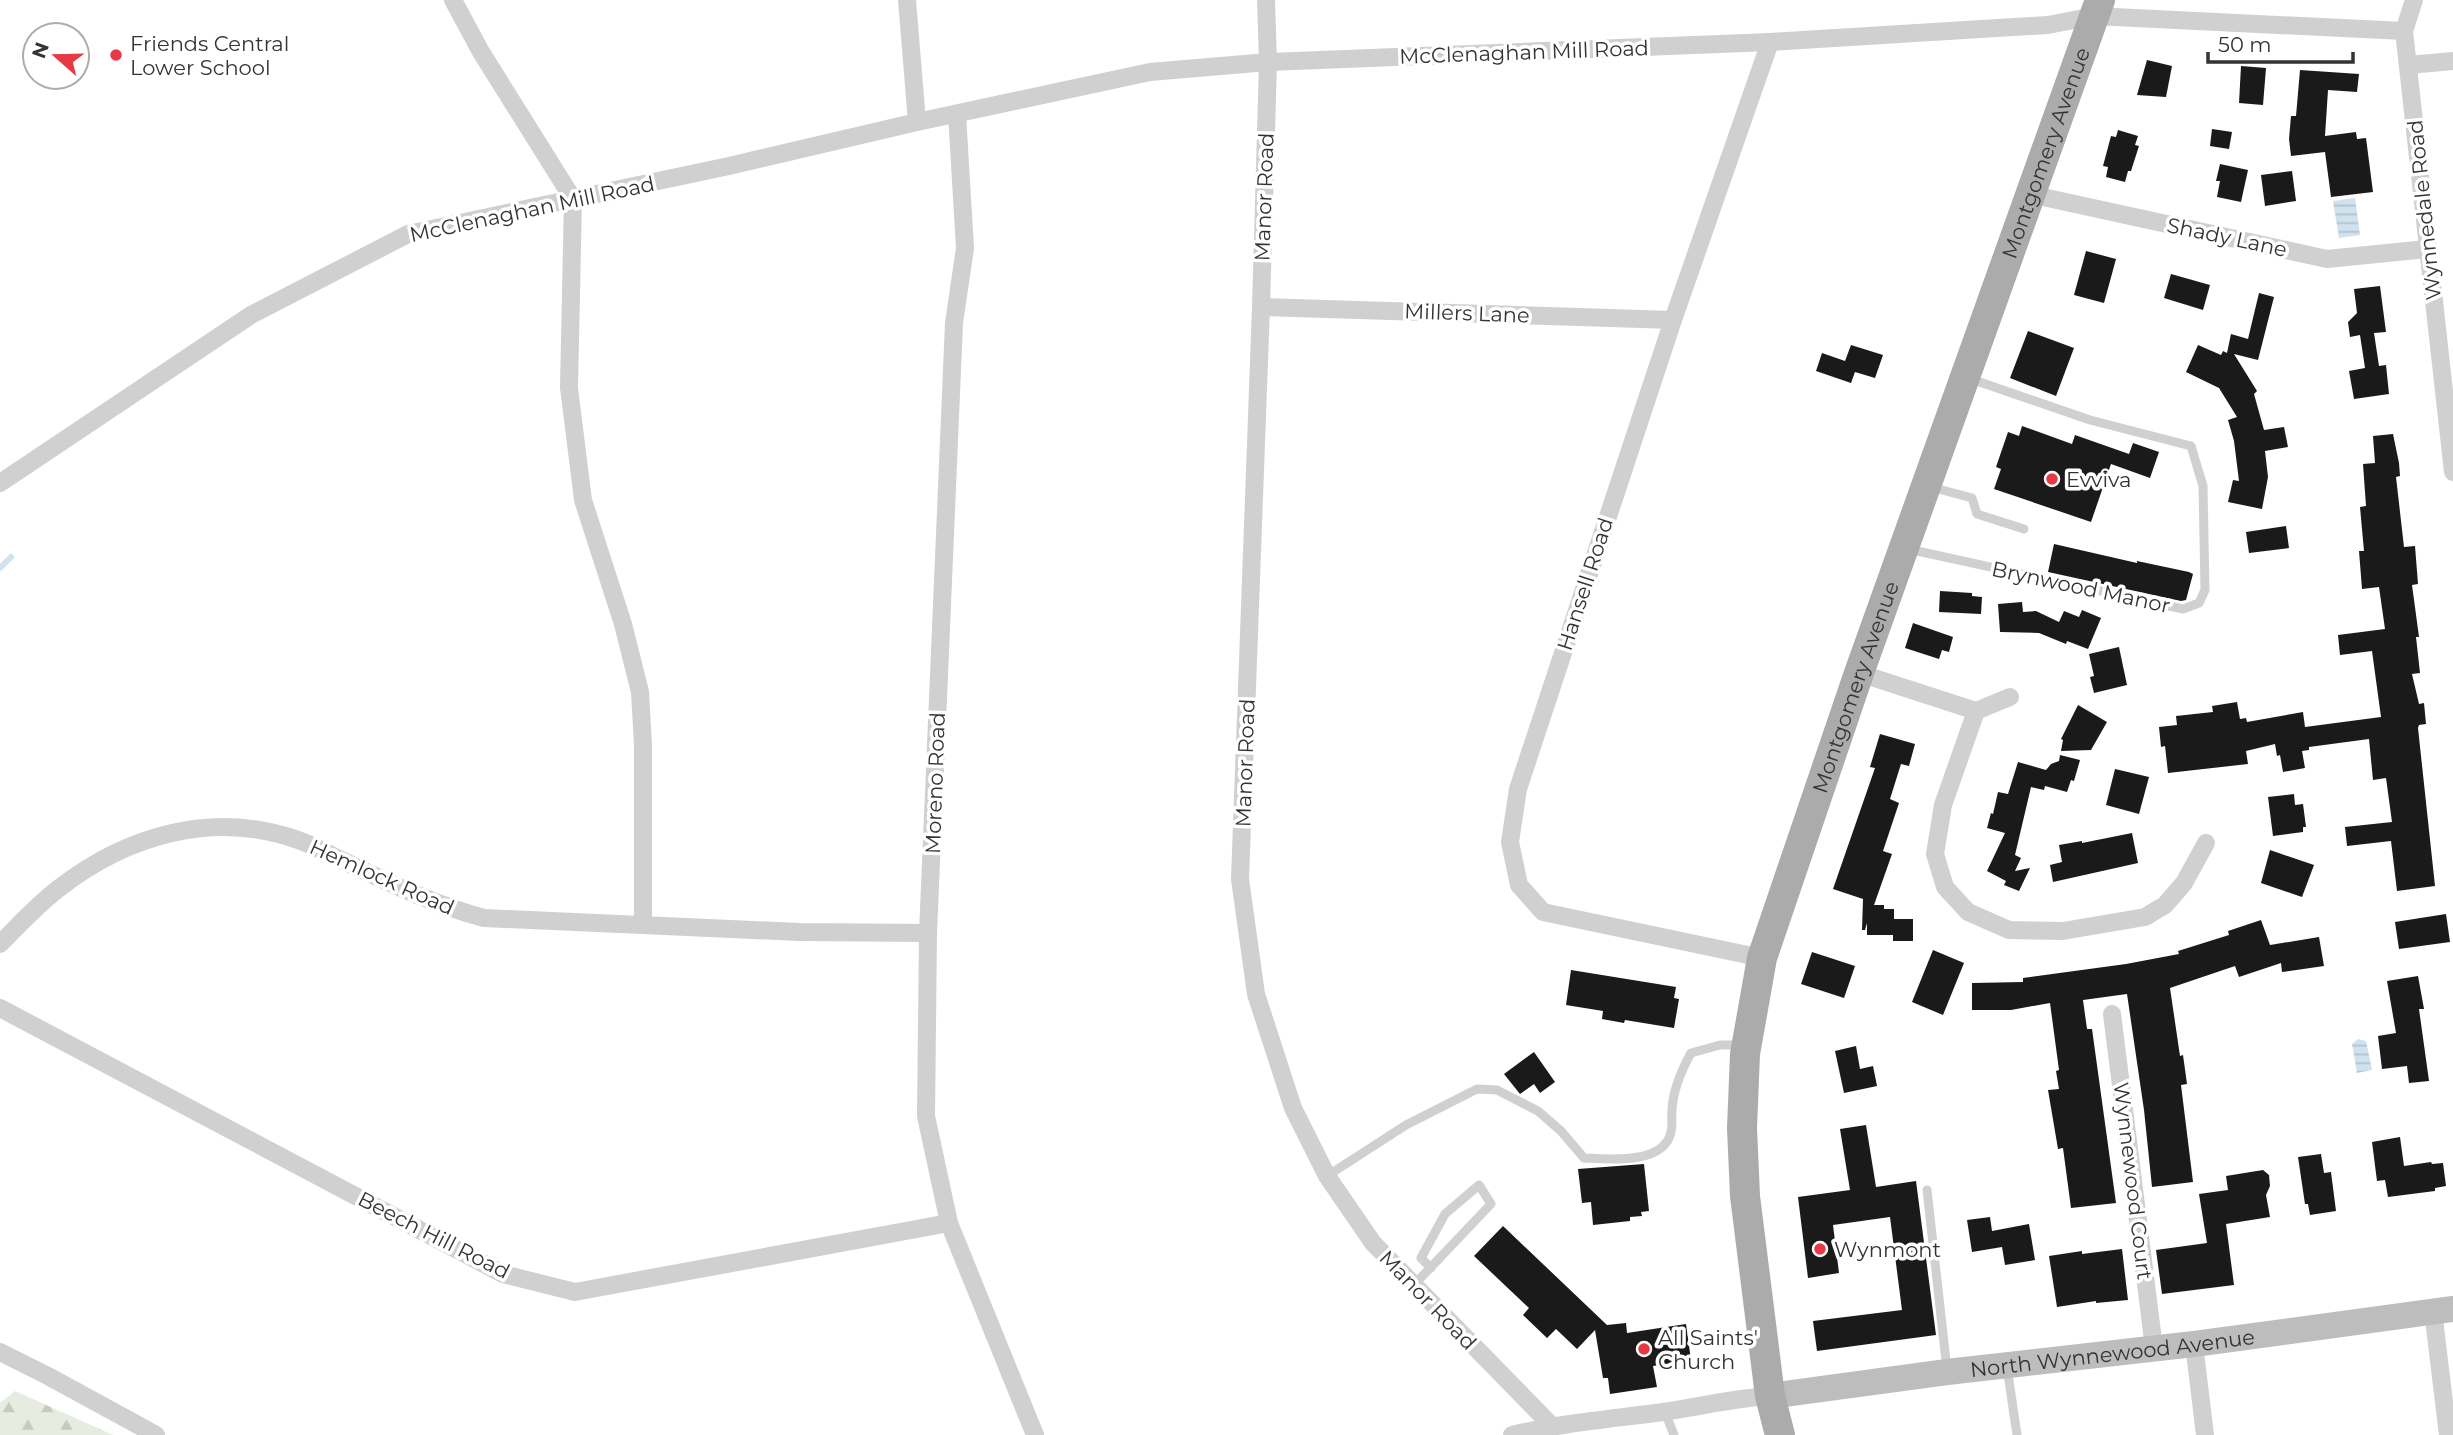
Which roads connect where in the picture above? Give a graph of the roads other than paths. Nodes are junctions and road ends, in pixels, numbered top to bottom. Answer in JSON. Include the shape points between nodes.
{"nodes":[{"id":1,"x":453,"y":0,"type":"edge"},
{"id":2,"x":907,"y":0,"type":"edge"},
{"id":3,"x":1266,"y":0,"type":"edge"},
{"id":4,"x":2413,"y":0,"type":"edge"},
{"id":5,"x":2097,"y":8,"type":"edge"},
{"id":6,"x":2403,"y":32,"type":"junction"},
{"id":7,"x":1770,"y":42,"type":"junction"},
{"id":8,"x":2453,"y":61,"type":"edge"},
{"id":9,"x":1268,"y":62,"type":"junction"},
{"id":10,"x":2409,"y":65,"type":"junction"},
{"id":11,"x":957,"y":114,"type":"junction"},
{"id":12,"x":917,"y":122,"type":"junction"},
{"id":13,"x":2029,"y":194,"type":"junction"},
{"id":14,"x":573,"y":200,"type":"junction"},
{"id":15,"x":2427,"y":248,"type":"junction"},
{"id":16,"x":1261,"y":307,"type":"junction"},
{"id":17,"x":1673,"y":320,"type":"junction"},
{"id":18,"x":1965,"y":377,"type":"junction"},
{"id":19,"x":2453,"y":472,"type":"edge"},
{"id":20,"x":0,"y":483,"type":"edge"},
{"id":21,"x":1926,"y":485,"type":"junction"},
{"id":22,"x":2024,"y":529,"type":"dead end"},
{"id":23,"x":1903,"y":548,"type":"junction"},
{"id":24,"x":1859,"y":673,"type":"junction"},
{"id":25,"x":2010,"y":697,"type":"dead end"},
{"id":26,"x":1976,"y":711,"type":"junction"},
{"id":27,"x":2206,"y":843,"type":"dead end"},
{"id":28,"x":643,"y":924,"type":"junction"},
{"id":29,"x":929,"y":933,"type":"junction"},
{"id":30,"x":0,"y":944,"type":"edge"},
{"id":31,"x":1762,"y":958,"type":"junction"},
{"id":32,"x":0,"y":1008,"type":"edge"},
{"id":33,"x":2112,"y":1014,"type":"dead end"},
{"id":34,"x":1747,"y":1044,"type":"junction"},
{"id":35,"x":1327,"y":1176,"type":"junction"},
{"id":36,"x":1927,"y":1190,"type":"dead end"},
{"id":37,"x":949,"y":1223,"type":"junction"},
{"id":38,"x":1431,"y":1268,"type":"junction"},
{"id":39,"x":1413,"y":1286,"type":"junction"},
{"id":40,"x":2443,"y":1310,"type":"edge"},
{"id":41,"x":2194,"y":1344,"type":"junction"},
{"id":42,"x":2154,"y":1348,"type":"junction"},
{"id":43,"x":0,"y":1352,"type":"edge"},
{"id":44,"x":2006,"y":1365,"type":"junction"},
{"id":45,"x":1947,"y":1372,"type":"junction"},
{"id":46,"x":1770,"y":1396,"type":"junction"},
{"id":47,"x":1665,"y":1412,"type":"junction"},
{"id":48,"x":1551,"y":1425,"type":"junction"},
{"id":49,"x":156,"y":1435,"type":"edge"},
{"id":50,"x":1035,"y":1435,"type":"edge"},
{"id":51,"x":1512,"y":1435,"type":"edge"},
{"id":52,"x":1674,"y":1435,"type":"edge"},
{"id":53,"x":1780,"y":1435,"type":"edge"},
{"id":54,"x":2017,"y":1435,"type":"edge"},
{"id":55,"x":2205,"y":1435,"type":"edge"},
{"id":56,"x":2448,"y":1435,"type":"edge"}],
"edges":[{"from":1,"to":14,"type":"street"},
{"from":2,"to":12,"type":"street"},
{"from":3,"to":9,"type":"street","name":"Manor Road"},
{"from":4,"to":6,"type":"street"},
{"from":5,"to":6,"type":"street","name":"McClenaghan Mill Road"},
{"from":5,"to":7,"type":"street","name":"McClenaghan Mill Road","via":[[2048,25]]},
{"from":5,"to":13,"type":"main road","name":"Montgomery Avenue"},
{"from":6,"to":10,"type":"street","name":"Wynnedale Road"},
{"from":7,"to":9,"type":"street","name":"McClenaghan Mill Road"},
{"from":7,"to":17,"type":"street","name":"Hansell Road"},
{"from":8,"to":10,"type":"street"},
{"from":9,"to":11,"type":"street","name":"McClenaghan Mill Road","via":[[1150,72]]},
{"from":9,"to":16,"type":"street","name":"Manor Road"},
{"from":10,"to":15,"type":"street","name":"Wynnedale Road"},
{"from":11,"to":12,"type":"street","name":"McClenaghan Mill Road"},
{"from":11,"to":29,"type":"street","name":"Moreno Road","via":[[965,248],[954,323]]},
{"from":12,"to":14,"type":"street","name":"McClenaghan Mill Road"},
{"from":13,"to":15,"type":"street","name":"Shady Lane","via":[[2327,259]]},
{"from":13,"to":18,"type":"main road","name":"Montgomery Avenue"},
{"from":14,"to":20,"type":"street","name":"McClenaghan Mill Road","via":[[408,234],[251,315]]},
{"from":14,"to":28,"type":"street","via":[[569,388],[583,500],[640,692]]},
{"from":15,"to":19,"type":"street","name":"Wynnedale Road"},
{"from":16,"to":17,"type":"street","name":"Millers Lane"},
{"from":16,"to":35,"type":"street","name":"Manor Road","via":[[1240,878],[1256,994],[1293,1108]]},
{"from":17,"to":31,"type":"street","name":"Hansell Road","via":[[1518,789],[1510,842],[1519,885],[1543,912]]},
{"from":18,"to":21,"type":"main road","name":"Montgomery Avenue"},
{"from":18,"to":23,"type":"lane","name":"Brynwood Manor","via":[[2090,419],[2191,446],[2203,486],[2205,590],[2199,603],[2183,610]]},
{"from":21,"to":22,"type":"lane","via":[[1972,498],[1977,514]]},
{"from":21,"to":23,"type":"main road","name":"Montgomery Avenue"},
{"from":23,"to":24,"type":"main road","name":"Montgomery Avenue"},
{"from":24,"to":26,"type":"street"},
{"from":24,"to":31,"type":"main road","name":"Montgomery Avenue"},
{"from":25,"to":26,"type":"street"},
{"from":26,"to":27,"type":"street","via":[[1943,805],[1934,854],[1945,887],[1968,912],[2009,930],[2063,931],[2145,917],[2165,905],[2184,883]]},
{"from":28,"to":29,"type":"street","name":"Hemlock Road"},
{"from":28,"to":30,"type":"street","name":"Hemlock Road","via":[[484,918],[450,909],[299,840],[225,826],[173,832],[124,848],[55,891]]},
{"from":29,"to":37,"type":"street","name":"Moreno Road","via":[[926,1116]]},
{"from":31,"to":34,"type":"main road","name":"Montgomery Avenue"},
{"from":32,"to":37,"type":"street","name":"Beech Hill Road","via":[[503,1274],[575,1292]]},
{"from":33,"to":42,"type":"street","name":"Wynnewood Court"},
{"from":34,"to":35,"type":"lane","via":[[1720,1045],[1691,1054],[1679,1074],[1671,1134],[1658,1151],[1624,1160],[1584,1158],[1538,1111],[1497,1090],[1477,1089],[1406,1125]]},
{"from":34,"to":46,"type":"main road","name":"Montgomery Avenue","via":[[1742,1128],[1745,1196]]},
{"from":35,"to":39,"type":"street","name":"Manor Road","via":[[1373,1243]]},
{"from":36,"to":45,"type":"lane"},
{"from":37,"to":50,"type":"street","name":"Moreno Road"},
{"from":38,"to":38,"type":"lane","via":[[1491,1204],[1479,1185],[1445,1214],[1421,1258]]},
{"from":38,"to":39,"type":"lane"},
{"from":39,"to":48,"type":"street","name":"Manor Road"},
{"from":40,"to":41,"type":"street","name":"North Wynnewood Avenue"},
{"from":40,"to":56,"type":"street"},
{"from":41,"to":42,"type":"street","name":"North Wynnewood Avenue"},
{"from":41,"to":55,"type":"street"},
{"from":42,"to":44,"type":"street","name":"North Wynnewood Avenue"},
{"from":43,"to":49,"type":"street"},
{"from":44,"to":45,"type":"street","name":"North Wynnewood Avenue"},
{"from":44,"to":54,"type":"lane"},
{"from":45,"to":46,"type":"street","name":"North Wynnewood Avenue"},
{"from":46,"to":47,"type":"street"},
{"from":46,"to":53,"type":"main road","name":"Montgomery Avenue"},
{"from":47,"to":48,"type":"street"},
{"from":47,"to":52,"type":"lane"},
{"from":48,"to":51,"type":"street"}]}
